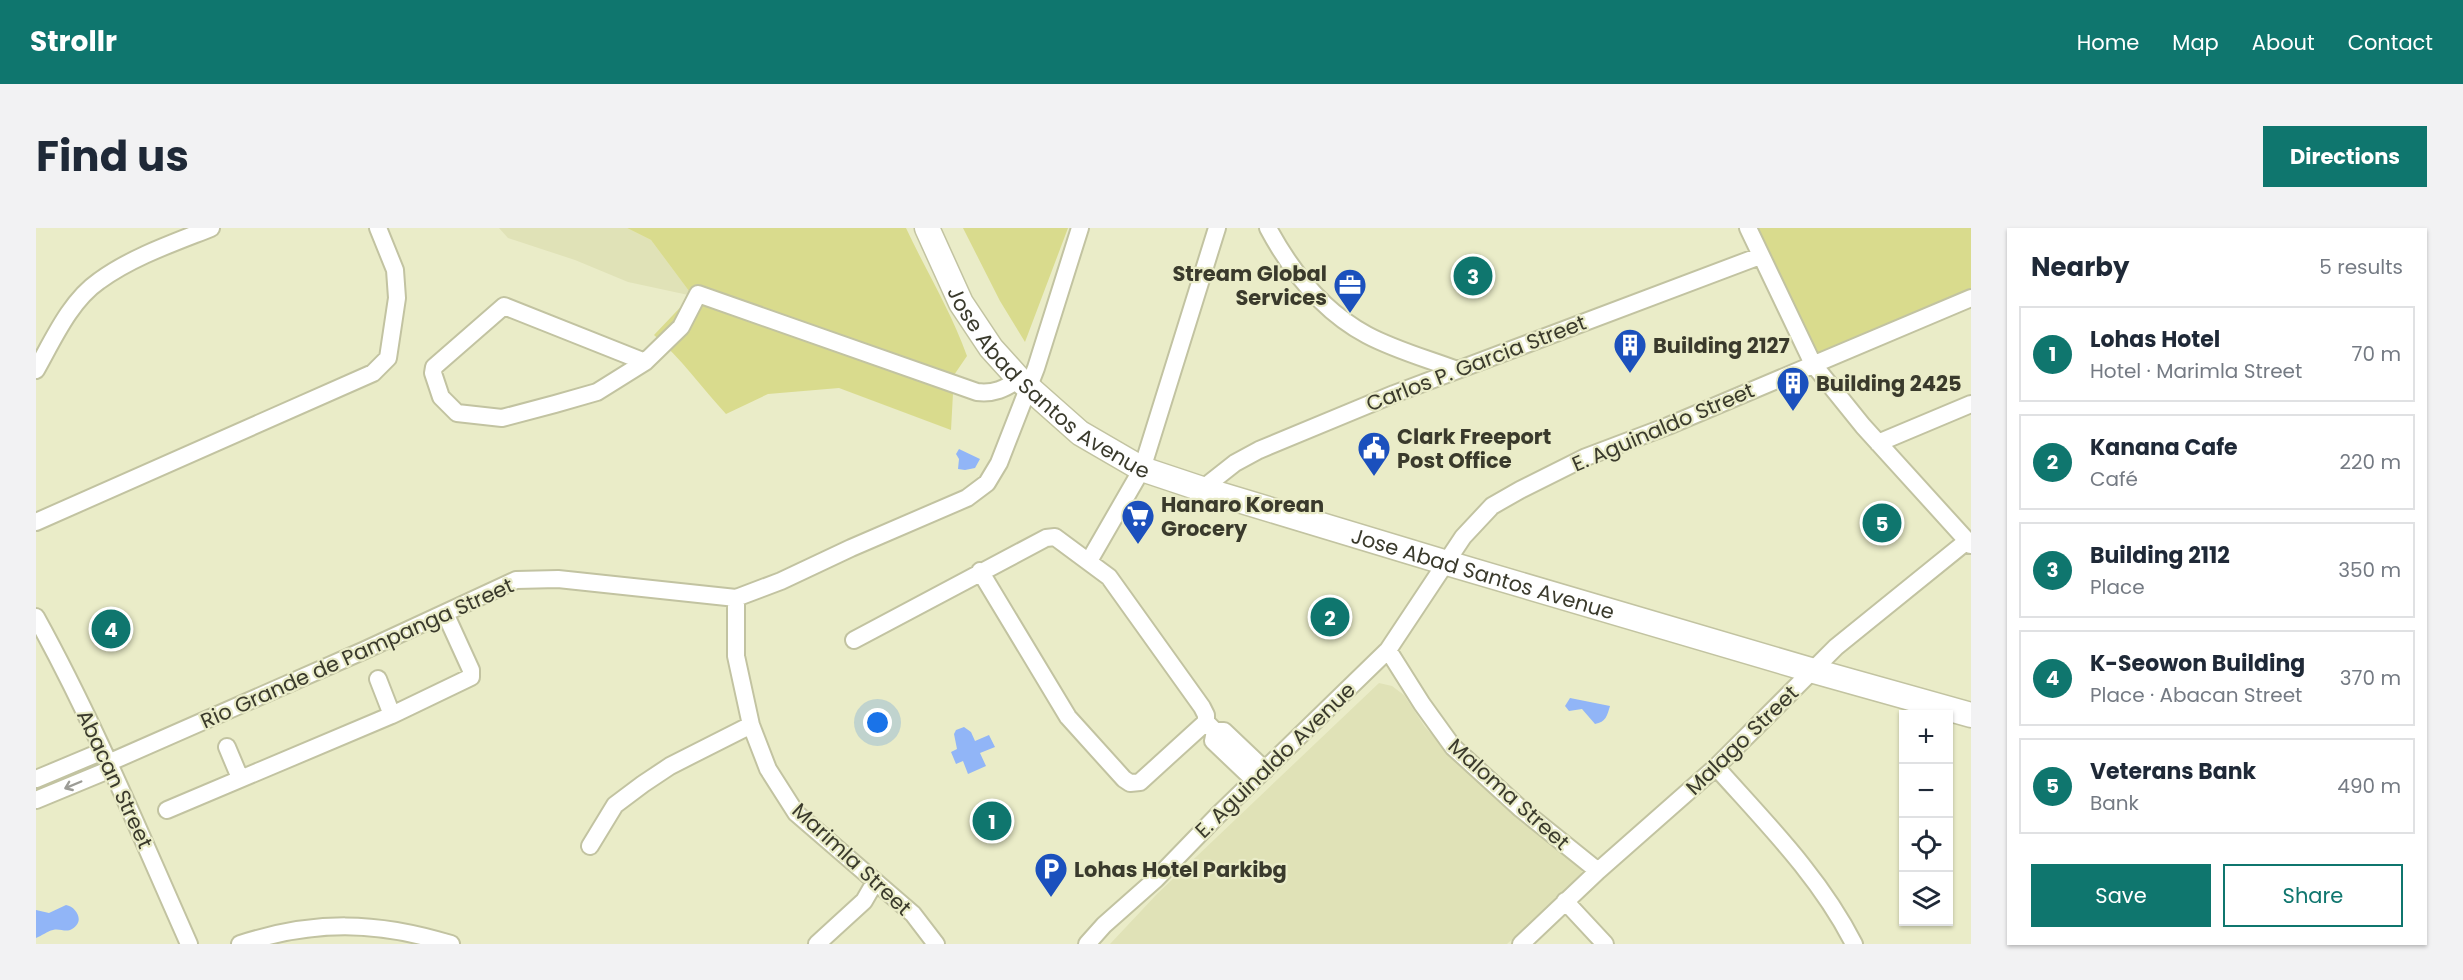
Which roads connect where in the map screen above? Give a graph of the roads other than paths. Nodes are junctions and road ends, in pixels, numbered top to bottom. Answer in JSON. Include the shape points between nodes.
{"nodes":[{"id":1,"x":211,"y":228,"type":"edge"},
{"id":2,"x":378,"y":228,"type":"edge"},
{"id":3,"x":927,"y":228,"type":"edge"},
{"id":4,"x":1080,"y":228,"type":"edge"},
{"id":5,"x":1216,"y":228,"type":"edge"},
{"id":6,"x":1268,"y":228,"type":"edge"},
{"id":7,"x":1748,"y":228,"type":"edge"},
{"id":8,"x":1760,"y":256,"type":"junction"},
{"id":9,"x":1971,"y":298,"type":"edge"},
{"id":10,"x":645,"y":362,"type":"junction"},
{"id":11,"x":1813,"y":364,"type":"junction"},
{"id":12,"x":36,"y":370,"type":"edge"},
{"id":13,"x":1457,"y":370,"type":"junction"},
{"id":14,"x":1024,"y":384,"type":"junction"},
{"id":15,"x":1971,"y":404,"type":"edge"},
{"id":16,"x":1878,"y":442,"type":"junction"},
{"id":17,"x":1142,"y":469,"type":"junction"},
{"id":18,"x":1202,"y":489,"type":"junction"},
{"id":19,"x":36,"y":522,"type":"edge"},
{"id":20,"x":1969,"y":543,"type":"edge"},
{"id":21,"x":1089,"y":561,"type":"junction"},
{"id":22,"x":1447,"y":563,"type":"junction"},
{"id":23,"x":980,"y":571,"type":"junction"},
{"id":24,"x":736,"y":598,"type":"junction"},
{"id":25,"x":445,"y":613,"type":"junction"},
{"id":26,"x":36,"y":616,"type":"edge"},
{"id":27,"x":854,"y":640,"type":"dead end"},
{"id":28,"x":1388,"y":650,"type":"junction"},
{"id":29,"x":1814,"y":671,"type":"junction"},
{"id":30,"x":378,"y":679,"type":"dead end"},
{"id":31,"x":392,"y":715,"type":"junction"},
{"id":32,"x":1971,"y":715,"type":"edge"},
{"id":33,"x":752,"y":725,"type":"junction"},
{"id":34,"x":1210,"y":727,"type":"junction"},
{"id":35,"x":227,"y":747,"type":"dead end"},
{"id":36,"x":107,"y":761,"type":"junction"},
{"id":37,"x":1716,"y":766,"type":"junction"},
{"id":38,"x":1259,"y":775,"type":"junction"},
{"id":39,"x":240,"y":778,"type":"junction"},
{"id":40,"x":36,"y":779,"type":"edge"},
{"id":41,"x":36,"y":800,"type":"edge"},
{"id":42,"x":167,"y":810,"type":"dead end"},
{"id":43,"x":590,"y":846,"type":"dead end"},
{"id":44,"x":1598,"y":871,"type":"junction"},
{"id":45,"x":875,"y":882,"type":"junction"},
{"id":46,"x":1565,"y":901,"type":"junction"},
{"id":47,"x":189,"y":944,"type":"edge"},
{"id":48,"x":240,"y":944,"type":"edge"},
{"id":49,"x":451,"y":944,"type":"edge"},
{"id":50,"x":817,"y":944,"type":"edge"},
{"id":51,"x":936,"y":944,"type":"edge"},
{"id":52,"x":1087,"y":944,"type":"edge"},
{"id":53,"x":1521,"y":944,"type":"edge"},
{"id":54,"x":1605,"y":944,"type":"edge"},
{"id":55,"x":1854,"y":944,"type":"edge"}],
"edges":[{"from":1,"to":12,"type":"street","via":[[154,250],[98,281],[74,306]]},
{"from":2,"to":19,"type":"street","via":[[395,270],[397,298],[388,358],[373,373]]},
{"from":3,"to":14,"type":"main road","name":"Jose Abad Santos Avenue","via":[[962,303],[991,348]]},
{"from":4,"to":14,"type":"street","name":"Rio Grande de Pampanga Street"},
{"from":5,"to":17,"type":"street"},
{"from":6,"to":13,"type":"street","via":[[1296,273],[1340,317],[1367,335]]},
{"from":7,"to":8,"type":"street"},
{"from":8,"to":11,"type":"street"},
{"from":8,"to":13,"type":"street","name":"Carlos P. Garcia Street"},
{"from":9,"to":11,"type":"street","name":"E. Aguinaldo Street"},
{"from":10,"to":10,"type":"street","via":[[504,306],[434,367],[433,373],[441,397],[457,413],[502,418],[597,392]]},
{"from":10,"to":14,"type":"street","via":[[681,327],[698,294],[977,392],[997,392]]},
{"from":11,"to":16,"type":"street"},
{"from":11,"to":22,"type":"street","name":"E. Aguinaldo Street","via":[[1586,457],[1520,490],[1480,518]]},
{"from":13,"to":18,"type":"street","name":"Carlos P. Garcia Street","via":[[1259,450]]},
{"from":14,"to":17,"type":"main road","name":"Jose Abad Santos Avenue","via":[[1080,433]]},
{"from":14,"to":24,"type":"street","name":"Rio Grande de Pampanga Street","via":[[999,463],[987,483],[967,498]]},
{"from":15,"to":16,"type":"street"},
{"from":16,"to":20,"type":"street"},
{"from":17,"to":18,"type":"main road","name":"Jose Abad Santos Avenue"},
{"from":17,"to":21,"type":"street"},
{"from":18,"to":22,"type":"main road","name":"Jose Abad Santos Avenue"},
{"from":20,"to":29,"type":"street","name":"Malago Street","via":[[1853,633]]},
{"from":21,"to":23,"type":"street","via":[[1056,537],[1046,538]]},
{"from":21,"to":34,"type":"street","via":[[1109,577],[1202,707]]},
{"from":22,"to":28,"type":"street","name":"E. Aguinaldo Avenue"},
{"from":22,"to":29,"type":"main road","name":"Jose Abad Santos Avenue"},
{"from":23,"to":27,"type":"street"},
{"from":23,"to":34,"type":"street","via":[[1068,717],[1124,779],[1140,782]]},
{"from":24,"to":25,"type":"street","name":"Rio Grande de Pampanga Street","via":[[558,579],[516,580]]},
{"from":24,"to":33,"type":"street","name":"Marimla Street","via":[[736,656]]},
{"from":25,"to":31,"type":"street","via":[[471,677]]},
{"from":25,"to":36,"type":"street","name":"Rio Grande de Pampanga Street"},
{"from":26,"to":36,"type":"street","name":"Abacan Street"},
{"from":28,"to":38,"type":"street","name":"E. Aguinaldo Avenue"},
{"from":28,"to":44,"type":"street","name":"Maloma Street","via":[[1453,747]]},
{"from":29,"to":32,"type":"main road","name":"Jose Abad Santos Avenue"},
{"from":29,"to":37,"type":"street","name":"Malago Street"},
{"from":30,"to":31,"type":"street"},
{"from":31,"to":39,"type":"street"},
{"from":33,"to":43,"type":"street","via":[[642,784],[615,805]]},
{"from":33,"to":45,"type":"street","name":"Marimla Street","via":[[768,769],[796,813]]},
{"from":34,"to":38,"type":"street","via":[[1213,741]]},
{"from":35,"to":39,"type":"street"},
{"from":36,"to":40,"type":"street"},
{"from":36,"to":41,"type":"street","one_way":true},
{"from":36,"to":47,"type":"street","name":"Abacan Street"},
{"from":37,"to":44,"type":"street","name":"Malago Street"},
{"from":37,"to":55,"type":"street","via":[[1806,868]]},
{"from":38,"to":52,"type":"street","name":"E. Aguinaldo Avenue"},
{"from":39,"to":42,"type":"street"},
{"from":44,"to":46,"type":"street","name":"Malago Street"},
{"from":45,"to":50,"type":"street","via":[[864,901]]},
{"from":45,"to":51,"type":"street","name":"Marimla Street","via":[[913,914]]},
{"from":46,"to":53,"type":"street","name":"Malago Street"},
{"from":46,"to":54,"type":"street"},
{"from":48,"to":49,"type":"street","via":[[296,930],[353,925],[418,934]]}]}
